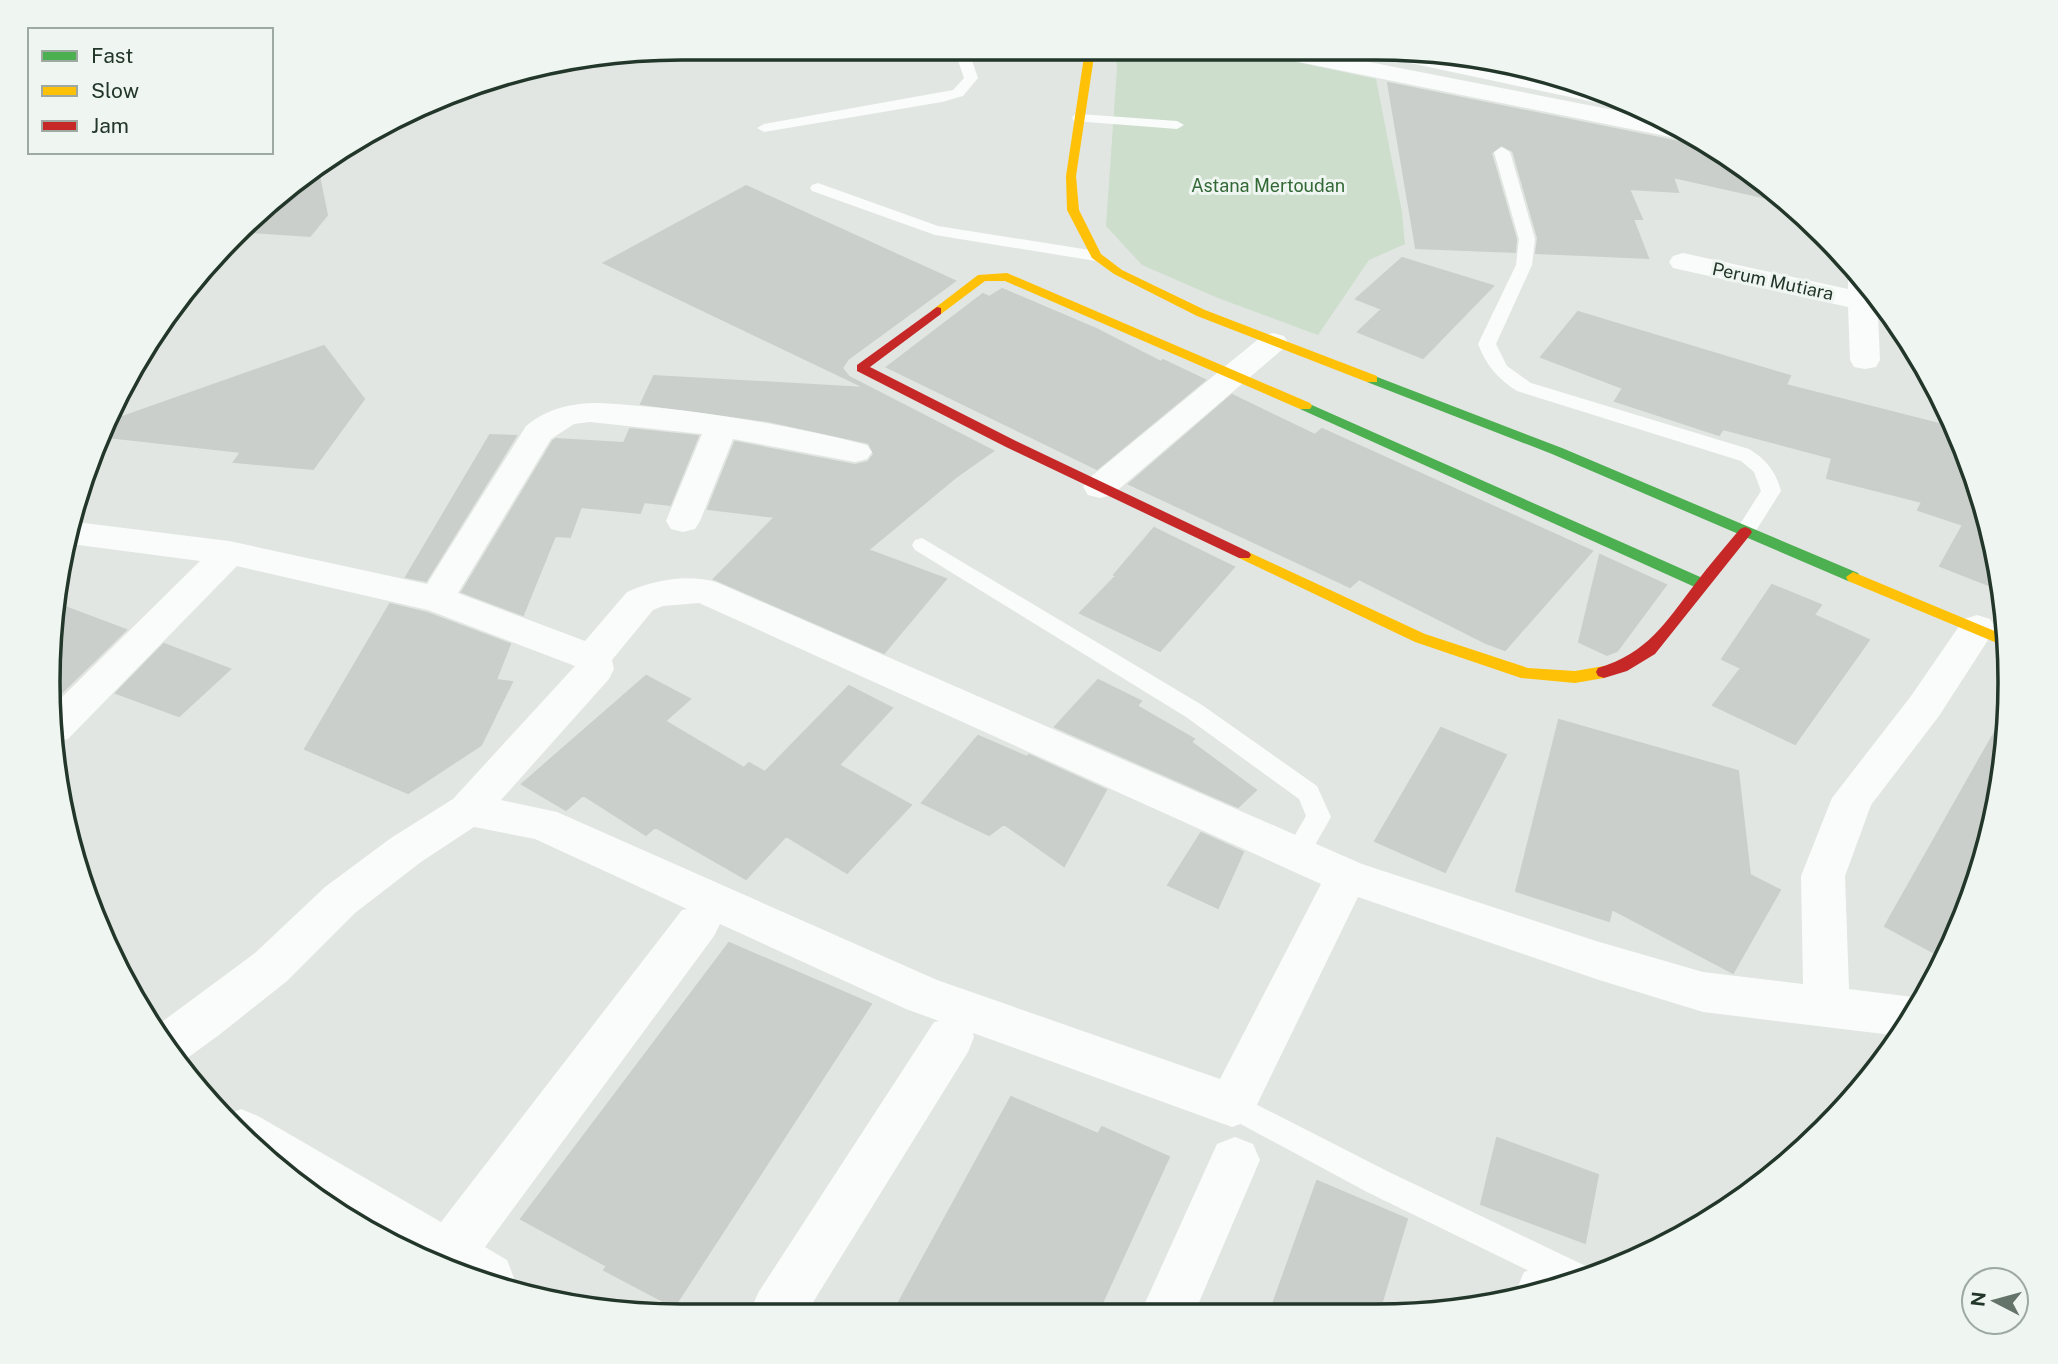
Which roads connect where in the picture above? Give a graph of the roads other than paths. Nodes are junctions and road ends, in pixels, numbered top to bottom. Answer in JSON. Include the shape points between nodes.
{"nodes":[{"id":1,"x":965,"y":60,"type":"edge"},
{"id":2,"x":1088,"y":60,"type":"edge"},
{"id":3,"x":1361,"y":60,"type":"edge"},
{"id":4,"x":1421,"y":61,"type":"edge"},
{"id":5,"x":1585,"y":96,"type":"edge"},
{"id":6,"x":1079,"y":118,"type":"junction"},
{"id":7,"x":1178,"y":125,"type":"dead end"},
{"id":8,"x":1652,"y":125,"type":"edge"},
{"id":9,"x":764,"y":128,"type":"dead end"},
{"id":10,"x":1502,"y":152,"type":"dead end"},
{"id":11,"x":818,"y":188,"type":"dead end"},
{"id":12,"x":1096,"y":257,"type":"junction"},
{"id":13,"x":1683,"y":262,"type":"dead end"},
{"id":14,"x":1858,"y":288,"type":"edge"},
{"id":15,"x":1863,"y":295,"type":"edge"},
{"id":16,"x":1272,"y":342,"type":"junction"},
{"id":17,"x":1864,"y":360,"type":"dead end"},
{"id":18,"x":1235,"y":374,"type":"junction"},
{"id":19,"x":723,"y":426,"type":"junction"},
{"id":20,"x":855,"y":452,"type":"dead end"},
{"id":21,"x":1100,"y":487,"type":"junction"},
{"id":22,"x":683,"y":521,"type":"dead end"},
{"id":23,"x":1745,"y":532,"type":"junction"},
{"id":24,"x":78,"y":534,"type":"edge"},
{"id":25,"x":922,"y":545,"type":"dead end"},
{"id":26,"x":229,"y":553,"type":"junction"},
{"id":27,"x":1702,"y":584,"type":"junction"},
{"id":28,"x":436,"y":599,"type":"junction"},
{"id":29,"x":1993,"y":635,"type":"edge"},
{"id":30,"x":592,"y":658,"type":"junction"},
{"id":31,"x":61,"y":722,"type":"edge"},
{"id":32,"x":468,"y":810,"type":"junction"},
{"id":33,"x":1298,"y":852,"type":"junction"},
{"id":34,"x":1347,"y":876,"type":"junction"},
{"id":35,"x":698,"y":923,"type":"dead end"},
{"id":36,"x":1827,"y":1007,"type":"junction"},
{"id":37,"x":1901,"y":1016,"type":"edge"},
{"id":38,"x":951,"y":1037,"type":"dead end"},
{"id":39,"x":173,"y":1041,"type":"edge"},
{"id":40,"x":1232,"y":1105,"type":"junction"},
{"id":41,"x":276,"y":1153,"type":"edge"},
{"id":42,"x":1235,"y":1160,"type":"dead end"},
{"id":43,"x":449,"y":1259,"type":"edge"},
{"id":44,"x":460,"y":1263,"type":"edge"},
{"id":45,"x":1542,"y":1281,"type":"edge"},
{"id":46,"x":782,"y":1304,"type":"edge"},
{"id":47,"x":1171,"y":1304,"type":"edge"}],
"edges":[{"from":1,"to":9,"type":"lane","via":[[971,78],[958,93]]},
{"from":2,"to":6,"type":"street"},
{"from":3,"to":8,"type":"street"},
{"from":4,"to":5,"type":"lane"},
{"from":6,"to":7,"type":"lane"},
{"from":6,"to":12,"type":"street","via":[[1070,177],[1073,210]]},
{"from":10,"to":23,"type":"lane","via":[[1527,239],[1524,265],[1487,344],[1493,362],[1503,375],[1524,387],[1742,453],[1758,462],[1771,491]]},
{"from":11,"to":12,"type":"lane","via":[[934,230]]},
{"from":12,"to":16,"type":"street","via":[[1189,308]]},
{"from":13,"to":14,"type":"street","name":"Perum Mutiara"},
{"from":15,"to":17,"type":"street","name":"Perum Mutiara"},
{"from":16,"to":18,"type":"street"},
{"from":16,"to":23,"type":"street","via":[[1557,451]]},
{"from":18,"to":21,"type":"street"},
{"from":18,"to":21,"type":"street","via":[[995,276],[982,278],[862,368]]},
{"from":18,"to":27,"type":"street"},
{"from":19,"to":20,"type":"street"},
{"from":19,"to":22,"type":"street"},
{"from":19,"to":28,"type":"street","via":[[596,413],[550,423],[538,433]]},
{"from":21,"to":27,"type":"street","via":[[1420,638],[1527,674],[1575,677],[1622,669],[1658,644]]},
{"from":23,"to":27,"type":"street"},
{"from":23,"to":29,"type":"street"},
{"from":24,"to":26,"type":"street"},
{"from":25,"to":33,"type":"lane","via":[[1194,711],[1308,793],[1319,817]]},
{"from":26,"to":28,"type":"street"},
{"from":26,"to":31,"type":"street"},
{"from":28,"to":30,"type":"street"},
{"from":29,"to":36,"type":"street","via":[[1925,706],[1853,798],[1823,876]]},
{"from":30,"to":32,"type":"street","via":[[595,669]]},
{"from":30,"to":33,"type":"street","via":[[640,601],[666,592],[703,591]]},
{"from":32,"to":39,"type":"street","via":[[405,850],[340,900],[271,967]]},
{"from":32,"to":40,"type":"street","via":[[542,824],[922,995]]},
{"from":33,"to":34,"type":"street"},
{"from":34,"to":36,"type":"street","via":[[1703,992]]},
{"from":34,"to":40,"type":"street"},
{"from":35,"to":44,"type":"street"},
{"from":36,"to":37,"type":"street"},
{"from":38,"to":46,"type":"street"},
{"from":40,"to":45,"type":"lane","via":[[1378,1182]]},
{"from":41,"to":43,"type":"street"},
{"from":42,"to":47,"type":"street"}]}
